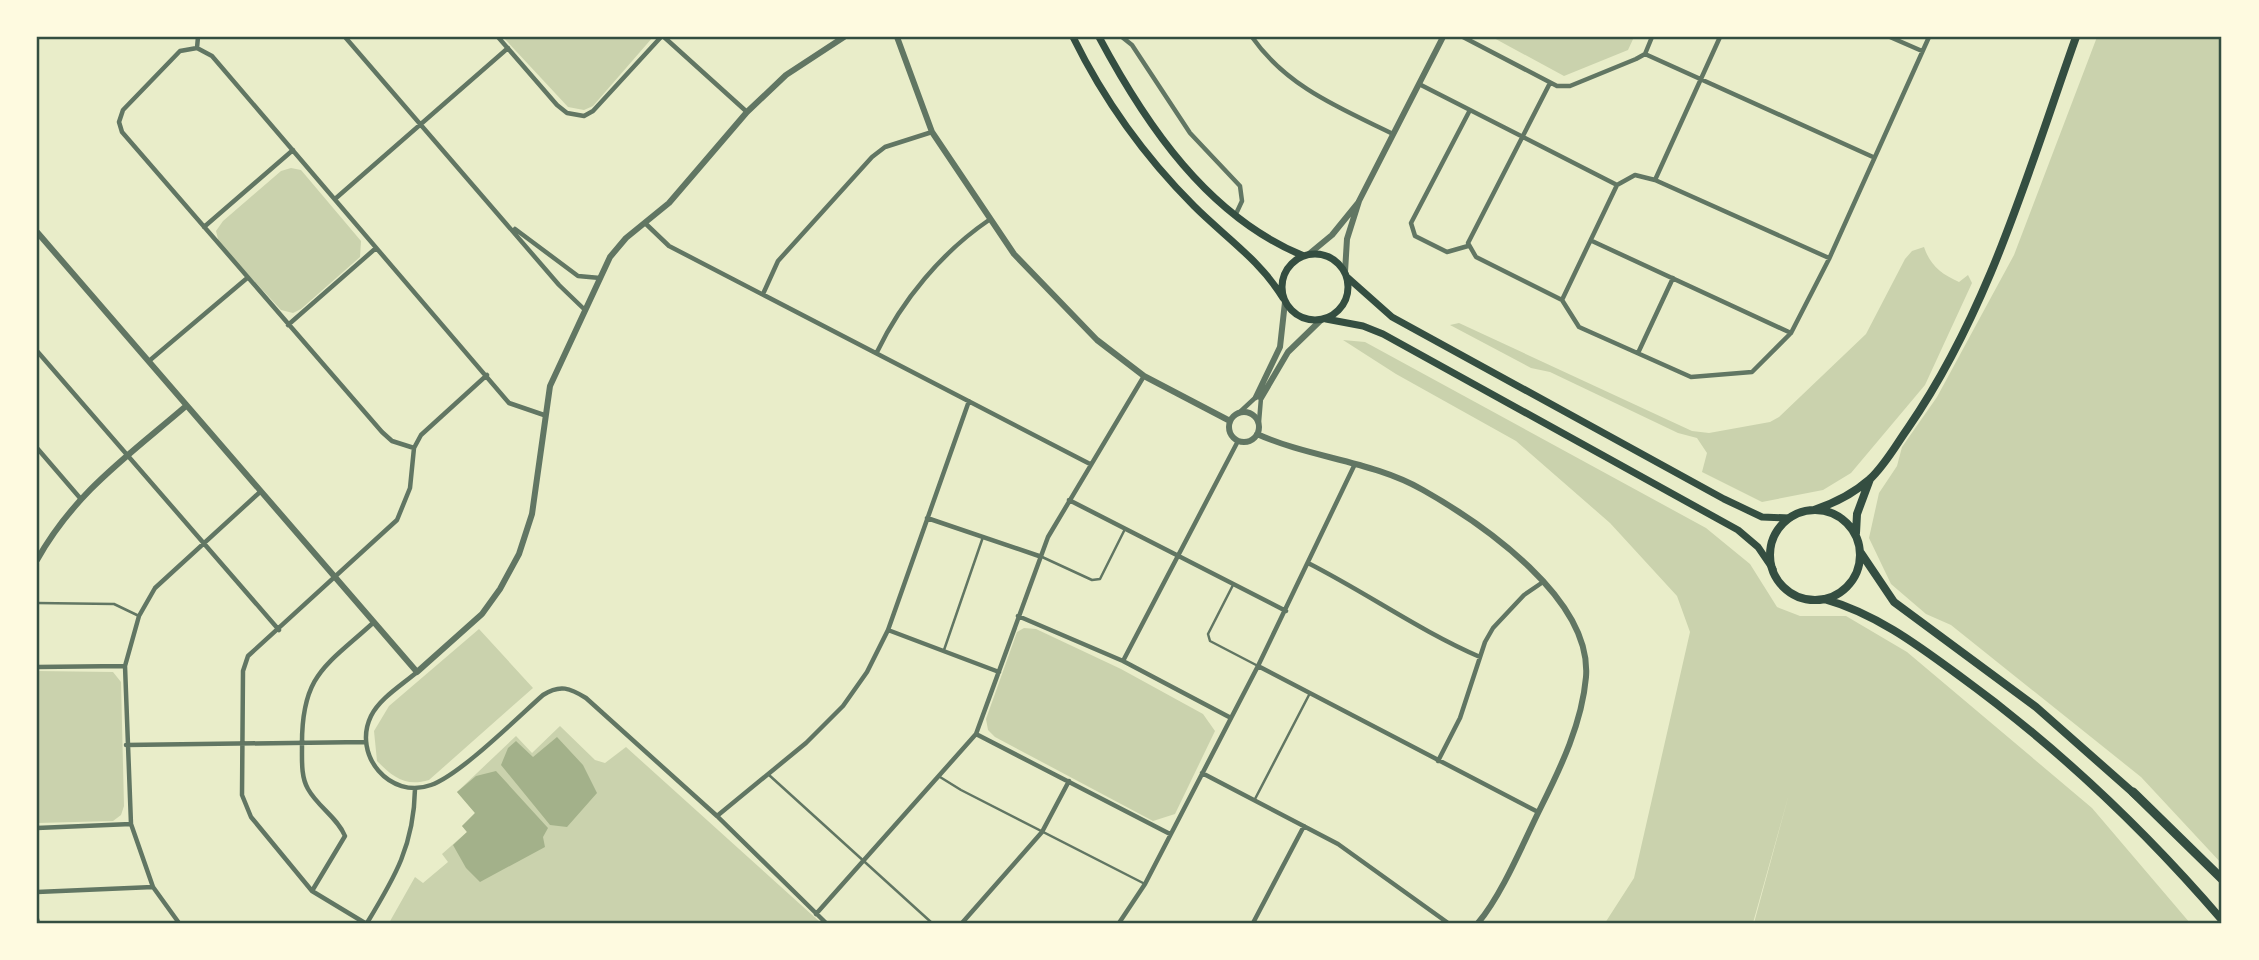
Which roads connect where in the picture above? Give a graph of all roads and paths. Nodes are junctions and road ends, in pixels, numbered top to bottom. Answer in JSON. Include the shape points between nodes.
{"nodes":[{"id":1,"x":198,"y":37,"type":"edge"},
{"id":2,"x":345,"y":37,"type":"edge"},
{"id":3,"x":498,"y":37,"type":"edge"},
{"id":4,"x":662,"y":37,"type":"edge"},
{"id":5,"x":844,"y":37,"type":"edge"},
{"id":6,"x":897,"y":37,"type":"edge"},
{"id":7,"x":1073,"y":37,"type":"edge"},
{"id":8,"x":1099,"y":37,"type":"edge"},
{"id":9,"x":1122,"y":37,"type":"edge"},
{"id":10,"x":1252,"y":37,"type":"edge"},
{"id":11,"x":1443,"y":37,"type":"edge"},
{"id":12,"x":1463,"y":37,"type":"edge"},
{"id":13,"x":1652,"y":37,"type":"edge"},
{"id":14,"x":1720,"y":37,"type":"edge"},
{"id":15,"x":1890,"y":37,"type":"edge"},
{"id":16,"x":1929,"y":37,"type":"edge"},
{"id":17,"x":2077,"y":37,"type":"edge"},
{"id":18,"x":197,"y":48,"type":"junction"},
{"id":19,"x":508,"y":48,"type":"junction"},
{"id":20,"x":1922,"y":51,"type":"junction"},
{"id":21,"x":1645,"y":54,"type":"junction"},
{"id":22,"x":1701,"y":79,"type":"junction"},
{"id":23,"x":1550,"y":83,"type":"junction"},
{"id":24,"x":1419,"y":84,"type":"junction"},
{"id":25,"x":1470,"y":110,"type":"junction"},
{"id":26,"x":747,"y":112,"type":"junction"},
{"id":27,"x":421,"y":125,"type":"junction"},
{"id":28,"x":932,"y":132,"type":"junction"},
{"id":29,"x":1393,"y":134,"type":"junction"},
{"id":30,"x":1522,"y":137,"type":"junction"},
{"id":31,"x":293,"y":150,"type":"junction"},
{"id":32,"x":1873,"y":157,"type":"junction"},
{"id":33,"x":1655,"y":180,"type":"junction"},
{"id":34,"x":1618,"y":185,"type":"junction"},
{"id":35,"x":335,"y":199,"type":"junction"},
{"id":36,"x":1359,"y":201,"type":"junction"},
{"id":37,"x":1236,"y":216,"type":"junction"},
{"id":38,"x":989,"y":220,"type":"junction"},
{"id":39,"x":506,"y":221,"type":"junction"},
{"id":40,"x":646,"y":224,"type":"junction"},
{"id":41,"x":204,"y":227,"type":"junction"},
{"id":42,"x":37,"y":232,"type":"edge"},
{"id":43,"x":1592,"y":241,"type":"junction"},
{"id":44,"x":1469,"y":246,"type":"junction"},
{"id":45,"x":376,"y":248,"type":"junction"},
{"id":46,"x":1307,"y":255,"type":"junction"},
{"id":47,"x":1829,"y":258,"type":"junction"},
{"id":48,"x":1346,"y":274,"type":"junction"},
{"id":49,"x":246,"y":278,"type":"junction"},
{"id":50,"x":600,"y":278,"type":"junction"},
{"id":51,"x":1673,"y":278,"type":"junction"},
{"id":52,"x":763,"y":294,"type":"junction"},
{"id":53,"x":1284,"y":300,"type":"junction"},
{"id":54,"x":1562,"y":300,"type":"junction"},
{"id":55,"x":585,"y":310,"type":"junction"},
{"id":56,"x":1323,"y":320,"type":"junction"},
{"id":57,"x":288,"y":325,"type":"junction"},
{"id":58,"x":1791,"y":332,"type":"junction"},
{"id":59,"x":37,"y":351,"type":"edge"},
{"id":60,"x":877,"y":352,"type":"junction"},
{"id":61,"x":1638,"y":353,"type":"junction"},
{"id":62,"x":148,"y":362,"type":"junction"},
{"id":63,"x":488,"y":375,"type":"junction"},
{"id":64,"x":1144,"y":376,"type":"junction"},
{"id":65,"x":1259,"y":398,"type":"junction"},
{"id":66,"x":970,"y":401,"type":"junction"},
{"id":67,"x":186,"y":406,"type":"junction"},
{"id":68,"x":1241,"y":411,"type":"junction"},
{"id":69,"x":544,"y":415,"type":"junction"},
{"id":70,"x":1230,"y":421,"type":"junction"},
{"id":71,"x":1259,"y":422,"type":"junction"},
{"id":72,"x":1257,"y":434,"type":"junction"},
{"id":73,"x":1238,"y":441,"type":"junction"},
{"id":74,"x":37,"y":448,"type":"edge"},
{"id":75,"x":414,"y":448,"type":"junction"},
{"id":76,"x":127,"y":456,"type":"junction"},
{"id":77,"x":1090,"y":464,"type":"junction"},
{"id":78,"x":1354,"y":466,"type":"junction"},
{"id":79,"x":1870,"y":479,"type":"junction"},
{"id":80,"x":261,"y":492,"type":"junction"},
{"id":81,"x":80,"y":498,"type":"junction"},
{"id":82,"x":1069,"y":500,"type":"junction"},
{"id":83,"x":1814,"y":510,"type":"junction"},
{"id":84,"x":927,"y":518,"type":"junction"},
{"id":85,"x":1790,"y":518,"type":"junction"},
{"id":86,"x":1125,"y":529,"type":"junction"},
{"id":87,"x":1856,"y":534,"type":"junction"},
{"id":88,"x":983,"y":537,"type":"junction"},
{"id":89,"x":202,"y":545,"type":"junction"},
{"id":90,"x":1861,"y":553,"type":"junction"},
{"id":91,"x":1177,"y":555,"type":"junction"},
{"id":92,"x":1039,"y":556,"type":"junction"},
{"id":93,"x":37,"y":560,"type":"edge"},
{"id":94,"x":1308,"y":564,"type":"junction"},
{"id":95,"x":1773,"y":569,"type":"junction"},
{"id":96,"x":337,"y":577,"type":"junction"},
{"id":97,"x":1543,"y":582,"type":"junction"},
{"id":98,"x":1234,"y":584,"type":"junction"},
{"id":99,"x":1824,"y":599,"type":"junction"},
{"id":100,"x":37,"y":603,"type":"edge"},
{"id":101,"x":1286,"y":611,"type":"junction"},
{"id":102,"x":139,"y":615,"type":"junction"},
{"id":103,"x":1018,"y":616,"type":"junction"},
{"id":104,"x":374,"y":622,"type":"junction"},
{"id":105,"x":279,"y":630,"type":"junction"},
{"id":106,"x":888,"y":630,"type":"junction"},
{"id":107,"x":944,"y":650,"type":"junction"},
{"id":108,"x":1480,"y":657,"type":"junction"},
{"id":109,"x":1123,"y":661,"type":"junction"},
{"id":110,"x":125,"y":666,"type":"junction"},
{"id":111,"x":1258,"y":666,"type":"junction"},
{"id":112,"x":37,"y":667,"type":"edge"},
{"id":113,"x":416,"y":672,"type":"junction"},
{"id":114,"x":999,"y":672,"type":"junction"},
{"id":115,"x":1310,"y":693,"type":"junction"},
{"id":116,"x":1231,"y":718,"type":"junction"},
{"id":117,"x":976,"y":734,"type":"junction"},
{"id":118,"x":365,"y":742,"type":"junction"},
{"id":119,"x":302,"y":743,"type":"junction"},
{"id":120,"x":243,"y":744,"type":"junction"},
{"id":121,"x":126,"y":746,"type":"junction"},
{"id":122,"x":1438,"y":761,"type":"junction"},
{"id":123,"x":1202,"y":773,"type":"junction"},
{"id":124,"x":769,"y":775,"type":"junction"},
{"id":125,"x":940,"y":776,"type":"junction"},
{"id":126,"x":1069,"y":781,"type":"junction"},
{"id":127,"x":415,"y":789,"type":"junction"},
{"id":128,"x":2133,"y":792,"type":"joint"},
{"id":129,"x":1255,"y":799,"type":"junction"},
{"id":130,"x":1538,"y":812,"type":"junction"},
{"id":131,"x":717,"y":816,"type":"junction"},
{"id":132,"x":131,"y":824,"type":"junction"},
{"id":133,"x":1304,"y":826,"type":"junction"},
{"id":134,"x":37,"y":828,"type":"edge"},
{"id":135,"x":1042,"y":832,"type":"junction"},
{"id":136,"x":1170,"y":835,"type":"junction"},
{"id":137,"x":864,"y":860,"type":"junction"},
{"id":138,"x":2222,"y":881,"type":"edge"},
{"id":139,"x":1145,"y":884,"type":"junction"},
{"id":140,"x":153,"y":887,"type":"junction"},
{"id":141,"x":312,"y":891,"type":"junction"},
{"id":142,"x":37,"y":892,"type":"edge"},
{"id":143,"x":816,"y":914,"type":"junction"},
{"id":144,"x":2222,"y":920,"type":"edge"},
{"id":145,"x":179,"y":923,"type":"edge"},
{"id":146,"x":366,"y":923,"type":"edge"},
{"id":147,"x":826,"y":923,"type":"edge"},
{"id":148,"x":932,"y":923,"type":"edge"},
{"id":149,"x":962,"y":923,"type":"edge"},
{"id":150,"x":1119,"y":923,"type":"edge"},
{"id":151,"x":1253,"y":923,"type":"edge"},
{"id":152,"x":1448,"y":923,"type":"edge"},
{"id":153,"x":1478,"y":923,"type":"edge"}],
"edges":[{"from":1,"to":18,"type":"street"},
{"from":2,"to":27,"type":"street"},
{"from":3,"to":19,"type":"street"},
{"from":4,"to":19,"type":"street","via":[[584,116],[562,110]]},
{"from":4,"to":26,"type":"street"},
{"from":5,"to":26,"type":"street","via":[[798,65]]},
{"from":6,"to":28,"type":"street"},
{"from":7,"to":53,"type":"main road","via":[[1106,99],[1140,146],[1193,205],[1261,266]]},
{"from":8,"to":37,"type":"main road","via":[[1156,132]]},
{"from":9,"to":37,"type":"street","via":[[1132,45],[1190,133],[1240,186],[1242,201]]},
{"from":10,"to":29,"type":"street","via":[[1296,83]]},
{"from":11,"to":24,"type":"street"},
{"from":12,"to":23,"type":"street"},
{"from":13,"to":21,"type":"street"},
{"from":14,"to":22,"type":"street"},
{"from":15,"to":20,"type":"street"},
{"from":16,"to":20,"type":"street"},
{"from":17,"to":79,"type":"main road","via":[[1975,309],[1928,398]]},
{"from":18,"to":31,"type":"street","via":[[212,55]]},
{"from":18,"to":41,"type":"street","via":[[176,54],[123,110],[119,122],[125,136]]},
{"from":19,"to":27,"type":"street"},
{"from":20,"to":32,"type":"street"},
{"from":21,"to":22,"type":"street"},
{"from":21,"to":23,"type":"street","via":[[1570,86]]},
{"from":22,"to":32,"type":"street"},
{"from":22,"to":33,"type":"street"},
{"from":23,"to":30,"type":"street"},
{"from":24,"to":25,"type":"street"},
{"from":24,"to":29,"type":"street"},
{"from":25,"to":30,"type":"street"},
{"from":25,"to":44,"type":"street","via":[[1411,223],[1415,236],[1447,252]]},
{"from":26,"to":40,"type":"street"},
{"from":27,"to":35,"type":"street"},
{"from":27,"to":39,"type":"street"},
{"from":28,"to":38,"type":"street"},
{"from":28,"to":52,"type":"street","via":[[885,147],[872,157],[778,261]]},
{"from":29,"to":36,"type":"street"},
{"from":30,"to":34,"type":"street"},
{"from":30,"to":44,"type":"street"},
{"from":31,"to":35,"type":"street"},
{"from":31,"to":41,"type":"street"},
{"from":32,"to":47,"type":"street"},
{"from":33,"to":34,"type":"street","via":[[1635,175]]},
{"from":33,"to":47,"type":"street"},
{"from":34,"to":43,"type":"street"},
{"from":35,"to":45,"type":"street"},
{"from":36,"to":46,"type":"street","via":[[1335,232]]},
{"from":36,"to":48,"type":"street","via":[[1347,239]]},
{"from":37,"to":46,"type":"main road","via":[[1265,238]]},
{"from":38,"to":60,"type":"street","via":[[962,238],[895,315]]},
{"from":38,"to":64,"type":"street","via":[[1054,298],[1097,340]]},
{"from":39,"to":50,"type":"street","via":[[567,270]]},
{"from":39,"to":55,"type":"street"},
{"from":40,"to":50,"type":"street","via":[[618,247]]},
{"from":40,"to":52,"type":"street","via":[[669,246]]},
{"from":41,"to":49,"type":"street"},
{"from":42,"to":62,"type":"street"},
{"from":43,"to":51,"type":"street"},
{"from":43,"to":54,"type":"street"},
{"from":44,"to":54,"type":"street","via":[[1476,257]]},
{"from":45,"to":57,"type":"street"},
{"from":45,"to":63,"type":"street"},
{"from":46,"to":48,"type":"main road","via":[[1332,258]]},
{"from":46,"to":53,"type":"main road","via":[[1284,274]]},
{"from":47,"to":58,"type":"street"},
{"from":48,"to":56,"type":"main road","via":[[1344,304]]},
{"from":48,"to":85,"type":"main road","via":[[1377,307],[1397,320],[1724,499],[1762,517]]},
{"from":49,"to":57,"type":"street"},
{"from":49,"to":62,"type":"street"},
{"from":50,"to":55,"type":"street"},
{"from":51,"to":58,"type":"street"},
{"from":51,"to":61,"type":"street"},
{"from":52,"to":60,"type":"street"},
{"from":53,"to":56,"type":"main road","via":[[1298,316]]},
{"from":53,"to":65,"type":"street","via":[[1280,348]]},
{"from":54,"to":61,"type":"street","via":[[1579,327]]},
{"from":55,"to":69,"type":"street","via":[[550,386]]},
{"from":56,"to":65,"type":"street","via":[[1288,352]]},
{"from":56,"to":95,"type":"main road","via":[[1378,331],[1726,523],[1754,542]]},
{"from":57,"to":75,"type":"street","via":[[382,432]]},
{"from":58,"to":61,"type":"street","via":[[1752,372],[1692,377]]},
{"from":59,"to":76,"type":"street"},
{"from":60,"to":66,"type":"street"},
{"from":62,"to":67,"type":"street"},
{"from":63,"to":69,"type":"street","via":[[509,403]]},
{"from":63,"to":75,"type":"street","via":[[433,421]]},
{"from":64,"to":70,"type":"street"},
{"from":64,"to":77,"type":"street"},
{"from":65,"to":68,"type":"street"},
{"from":65,"to":71,"type":"street"},
{"from":66,"to":77,"type":"street"},
{"from":66,"to":84,"type":"street"},
{"from":67,"to":76,"type":"street"},
{"from":67,"to":80,"type":"street"},
{"from":68,"to":70,"type":"street"},
{"from":68,"to":71,"type":"street","via":[[1252,413]]},
{"from":69,"to":113,"type":"street","via":[[532,514],[516,561],[482,614]]},
{"from":70,"to":73,"type":"street","via":[[1230,433]]},
{"from":71,"to":72,"type":"street"},
{"from":72,"to":73,"type":"street","via":[[1247,442]]},
{"from":72,"to":78,"type":"street","via":[[1284,447]]},
{"from":73,"to":91,"type":"street"},
{"from":74,"to":81,"type":"street"},
{"from":75,"to":96,"type":"street","via":[[410,488],[397,520]]},
{"from":76,"to":81,"type":"street"},
{"from":76,"to":89,"type":"street"},
{"from":77,"to":82,"type":"street"},
{"from":78,"to":94,"type":"street"},
{"from":78,"to":97,"type":"street","via":[[1422,489],[1516,555]]},
{"from":79,"to":83,"type":"main road","via":[[1840,501]]},
{"from":79,"to":87,"type":"main road","via":[[1857,514]]},
{"from":80,"to":89,"type":"street"},
{"from":80,"to":96,"type":"street"},
{"from":81,"to":93,"type":"street","via":[[57,524]]},
{"from":82,"to":86,"type":"street"},
{"from":82,"to":92,"type":"street"},
{"from":83,"to":85,"type":"main road"},
{"from":83,"to":87,"type":"main road","via":[[1838,516]]},
{"from":84,"to":88,"type":"street"},
{"from":84,"to":106,"type":"street"},
{"from":85,"to":95,"type":"main road","via":[[1772,543]]},
{"from":86,"to":91,"type":"street"},
{"from":86,"to":92,"type":"lane","via":[[1100,579],[1092,580]]},
{"from":87,"to":90,"type":"main road"},
{"from":88,"to":92,"type":"street"},
{"from":88,"to":107,"type":"lane"},
{"from":89,"to":102,"type":"street","via":[[155,588]]},
{"from":89,"to":105,"type":"street"},
{"from":90,"to":99,"type":"main road","via":[[1851,583]]},
{"from":90,"to":128,"type":"main road","via":[[1894,602],[2011,687]]},
{"from":91,"to":98,"type":"street"},
{"from":91,"to":109,"type":"street"},
{"from":92,"to":103,"type":"street"},
{"from":94,"to":101,"type":"street"},
{"from":94,"to":108,"type":"street"},
{"from":95,"to":99,"type":"main road","via":[[1793,593]]},
{"from":96,"to":104,"type":"street"},
{"from":96,"to":105,"type":"street"},
{"from":97,"to":108,"type":"street","via":[[1493,628]]},
{"from":97,"to":130,"type":"street","via":[[1581,636],[1586,677],[1565,758]]},
{"from":98,"to":101,"type":"street"},
{"from":98,"to":111,"type":"lane","via":[[1208,634],[1210,641]]},
{"from":99,"to":144,"type":"main road","via":[[1878,620],[2022,724],[2118,808]]},
{"from":100,"to":102,"type":"lane","via":[[114,604]]},
{"from":101,"to":111,"type":"street"},
{"from":102,"to":110,"type":"street"},
{"from":103,"to":109,"type":"street"},
{"from":103,"to":114,"type":"street"},
{"from":104,"to":113,"type":"street"},
{"from":104,"to":119,"type":"street","via":[[318,672],[305,696]]},
{"from":105,"to":120,"type":"street","via":[[248,656],[243,671]]},
{"from":106,"to":107,"type":"street"},
{"from":106,"to":124,"type":"street","via":[[843,706]]},
{"from":107,"to":114,"type":"street"},
{"from":108,"to":122,"type":"street","via":[[1460,718]]},
{"from":109,"to":116,"type":"street"},
{"from":110,"to":112,"type":"street"},
{"from":110,"to":121,"type":"street"},
{"from":111,"to":115,"type":"street"},
{"from":111,"to":116,"type":"street"},
{"from":113,"to":118,"type":"street","via":[[377,706]]},
{"from":114,"to":117,"type":"street"},
{"from":115,"to":122,"type":"street"},
{"from":115,"to":129,"type":"lane"},
{"from":116,"to":123,"type":"street"},
{"from":117,"to":125,"type":"street"},
{"from":117,"to":126,"type":"street"},
{"from":118,"to":119,"type":"street"},
{"from":118,"to":127,"type":"street","via":[[373,765],[384,777]]},
{"from":119,"to":120,"type":"street"},
{"from":119,"to":141,"type":"street","via":[[303,777],[309,790],[345,836]]},
{"from":120,"to":121,"type":"street"},
{"from":120,"to":141,"type":"street","via":[[242,795],[251,817]]},
{"from":121,"to":132,"type":"street"},
{"from":122,"to":130,"type":"street"},
{"from":123,"to":129,"type":"street"},
{"from":123,"to":136,"type":"street"},
{"from":124,"to":131,"type":"street"},
{"from":124,"to":137,"type":"lane"},
{"from":125,"to":135,"type":"lane"},
{"from":125,"to":137,"type":"street"},
{"from":126,"to":135,"type":"street"},
{"from":126,"to":136,"type":"street"},
{"from":127,"to":131,"type":"street","via":[[445,779],[553,688],[564,687],[586,698]]},
{"from":127,"to":146,"type":"street","via":[[405,854]]},
{"from":128,"to":138,"type":"highway"},
{"from":129,"to":133,"type":"street"},
{"from":130,"to":153,"type":"street"},
{"from":131,"to":143,"type":"street"},
{"from":132,"to":134,"type":"street"},
{"from":132,"to":140,"type":"street"},
{"from":133,"to":151,"type":"street"},
{"from":133,"to":152,"type":"street","via":[[1363,859]]},
{"from":135,"to":139,"type":"lane"},
{"from":135,"to":149,"type":"street"},
{"from":136,"to":139,"type":"street"},
{"from":137,"to":143,"type":"street"},
{"from":137,"to":148,"type":"lane"},
{"from":139,"to":150,"type":"street"},
{"from":140,"to":142,"type":"street"},
{"from":140,"to":145,"type":"street"},
{"from":141,"to":146,"type":"street"},
{"from":143,"to":147,"type":"street"}]}
